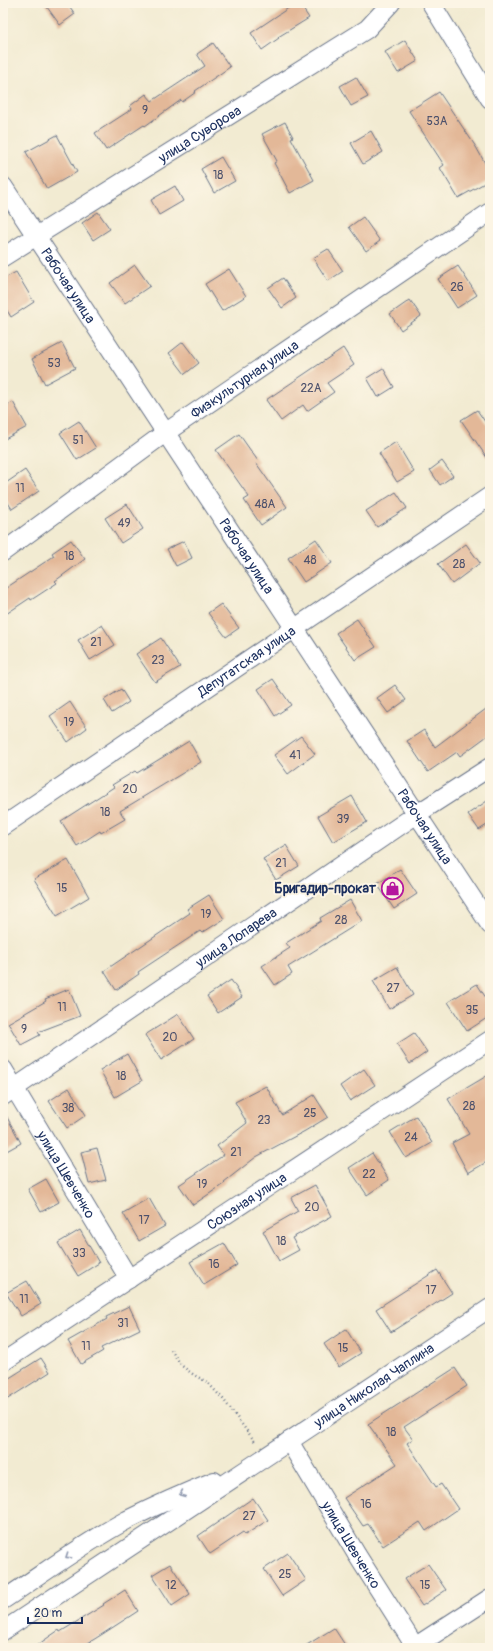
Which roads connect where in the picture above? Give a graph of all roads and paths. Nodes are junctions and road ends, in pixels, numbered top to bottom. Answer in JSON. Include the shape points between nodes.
{"nodes":[{"id":1,"x":391,"y":3,"type":"edge"},
{"id":2,"x":431,"y":3,"type":"edge"},
{"id":3,"x":490,"y":99,"type":"edge"},
{"id":4,"x":3,"y":186,"type":"edge"},
{"id":5,"x":490,"y":212,"type":"edge"},
{"id":6,"x":36,"y":236,"type":"junction"},
{"id":7,"x":3,"y":257,"type":"edge"},
{"id":8,"x":165,"y":433,"type":"junction"},
{"id":9,"x":490,"y":496,"type":"edge"},
{"id":10,"x":3,"y":552,"type":"edge"},
{"id":11,"x":295,"y":628,"type":"junction"},
{"id":12,"x":490,"y":767,"type":"edge"},
{"id":13,"x":417,"y":814,"type":"junction"},
{"id":14,"x":3,"y":826,"type":"edge"},
{"id":15,"x":490,"y":925,"type":"edge"},
{"id":16,"x":490,"y":1040,"type":"edge"},
{"id":17,"x":3,"y":1069,"type":"edge"},
{"id":18,"x":9,"y":1092,"type":"edge"},
{"id":19,"x":129,"y":1279,"type":"junction"},
{"id":20,"x":490,"y":1308,"type":"edge"},
{"id":21,"x":171,"y":1350,"type":"dead end"},
{"id":22,"x":3,"y":1362,"type":"edge"},
{"id":23,"x":289,"y":1441,"type":"junction"},
{"id":24,"x":261,"y":1459,"type":"junction"},
{"id":25,"x":490,"y":1598,"type":"edge"},
{"id":26,"x":3,"y":1600,"type":"edge"},
{"id":27,"x":3,"y":1631,"type":"edge"},
{"id":28,"x":415,"y":1648,"type":"edge"}],
"edges":[{"from":1,"to":6,"type":"street","name":"улица Суворова","via":[[367,29]]},
{"from":2,"to":3,"type":"street"},
{"from":4,"to":6,"type":"street","name":"Рабочая улица"},
{"from":5,"to":8,"type":"street","name":"Физкультурная улица"},
{"from":6,"to":7,"type":"street","name":"улица Суворова"},
{"from":6,"to":8,"type":"street","name":"Рабочая улица"},
{"from":8,"to":10,"type":"street","name":"Физкультурная улица"},
{"from":8,"to":11,"type":"street","name":"Рабочая улица"},
{"from":9,"to":11,"type":"street","name":"Депутатская улица"},
{"from":11,"to":13,"type":"street","name":"Рабочая улица"},
{"from":11,"to":14,"type":"street","name":"Депутатская улица"},
{"from":12,"to":13,"type":"street","name":"улица Лопарева"},
{"from":13,"to":15,"type":"street","name":"Рабочая улица"},
{"from":13,"to":18,"type":"street","name":"улица Лопарева"},
{"from":16,"to":19,"type":"street","name":"Союзная улица"},
{"from":17,"to":18,"type":"street","name":"улица Шевченко"},
{"from":18,"to":19,"type":"street","name":"улица Шевченко"},
{"from":19,"to":22,"type":"street","name":"Союзная улица"},
{"from":20,"to":23,"type":"street","name":"улица Николая Чаплина"},
{"from":21,"to":24,"type":"path","via":[[182,1366],[208,1382],[223,1399]]},
{"from":23,"to":24,"type":"street","name":"улица Николая Чаплина"},
{"from":23,"to":28,"type":"street","name":"улица Шевченко"},
{"from":24,"to":26,"type":"street","one_way":true,"via":[[126,1521]]},
{"from":24,"to":27,"type":"street"},
{"from":25,"to":28,"type":"street"}]}
